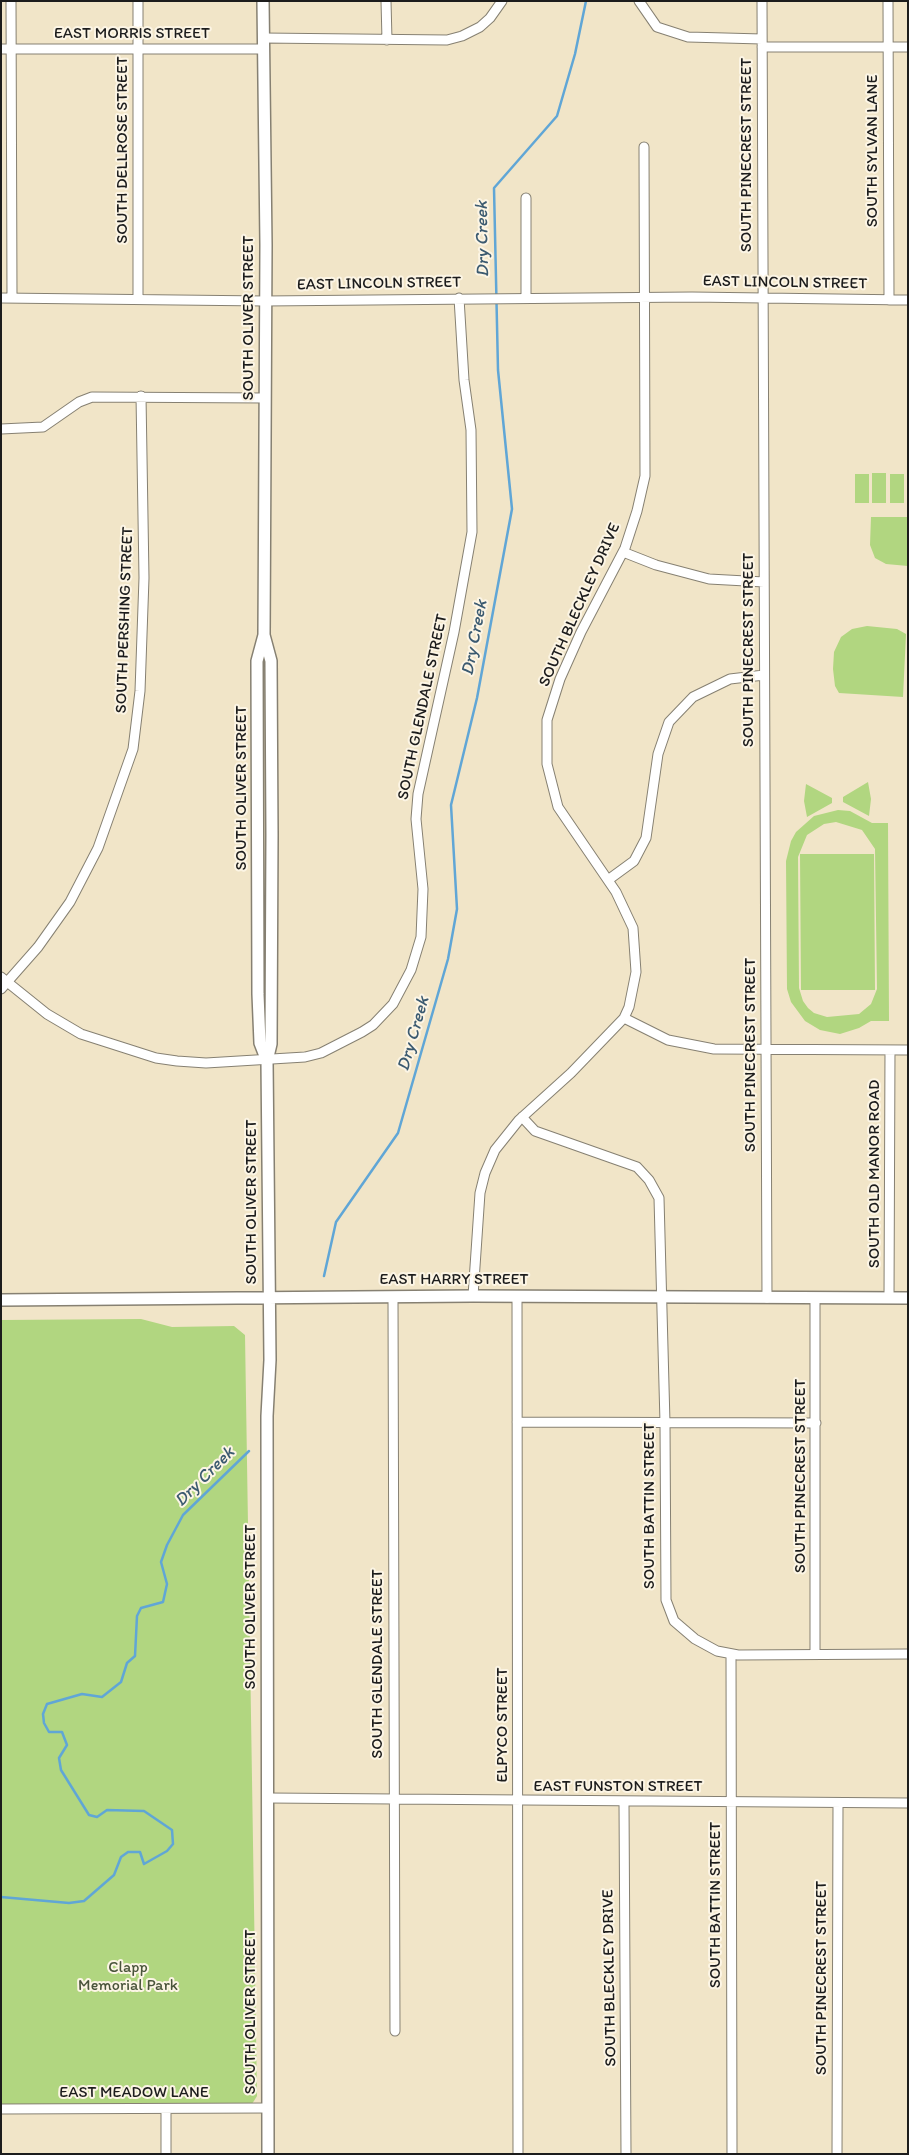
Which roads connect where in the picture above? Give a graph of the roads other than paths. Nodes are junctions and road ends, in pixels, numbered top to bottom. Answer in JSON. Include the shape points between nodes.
{"nodes":[{"id":1,"x":11,"y":1,"type":"edge"},
{"id":2,"x":138,"y":1,"type":"edge"},
{"id":3,"x":263,"y":1,"type":"edge"},
{"id":4,"x":386,"y":1,"type":"edge"},
{"id":5,"x":502,"y":1,"type":"edge"},
{"id":6,"x":639,"y":1,"type":"edge"},
{"id":7,"x":762,"y":1,"type":"edge"},
{"id":8,"x":888,"y":1,"type":"edge"},
{"id":9,"x":387,"y":40,"type":"junction"},
{"id":10,"x":762,"y":43,"type":"junction"},
{"id":11,"x":263,"y":44,"type":"junction"},
{"id":12,"x":888,"y":47,"type":"junction"},
{"id":13,"x":908,"y":47,"type":"edge"},
{"id":14,"x":6,"y":49,"type":"edge"},
{"id":15,"x":138,"y":49,"type":"junction"},
{"id":16,"x":644,"y":147,"type":"dead end"},
{"id":17,"x":526,"y":198,"type":"dead end"},
{"id":18,"x":646,"y":297,"type":"junction"},
{"id":19,"x":1,"y":298,"type":"edge"},
{"id":20,"x":12,"y":298,"type":"junction"},
{"id":21,"x":458,"y":298,"type":"junction"},
{"id":22,"x":526,"y":298,"type":"junction"},
{"id":23,"x":764,"y":298,"type":"junction"},
{"id":24,"x":138,"y":299,"type":"junction"},
{"id":25,"x":889,"y":300,"type":"junction"},
{"id":26,"x":908,"y":300,"type":"edge"},
{"id":27,"x":265,"y":301,"type":"junction"},
{"id":28,"x":141,"y":396,"type":"junction"},
{"id":29,"x":265,"y":398,"type":"junction"},
{"id":30,"x":1,"y":429,"type":"edge"},
{"id":31,"x":623,"y":552,"type":"junction"},
{"id":32,"x":764,"y":582,"type":"junction"},
{"id":33,"x":764,"y":675,"type":"junction"},
{"id":34,"x":608,"y":880,"type":"junction"},
{"id":35,"x":3,"y":983,"type":"edge"},
{"id":36,"x":624,"y":1018,"type":"junction"},
{"id":37,"x":766,"y":1049,"type":"junction"},
{"id":38,"x":890,"y":1050,"type":"junction"},
{"id":39,"x":908,"y":1050,"type":"edge"},
{"id":40,"x":267,"y":1061,"type":"junction"},
{"id":41,"x":522,"y":1117,"type":"junction"},
{"id":42,"x":473,"y":1296,"type":"junction"},
{"id":43,"x":517,"y":1296,"type":"junction"},
{"id":44,"x":393,"y":1297,"type":"junction"},
{"id":45,"x":269,"y":1298,"type":"junction"},
{"id":46,"x":661,"y":1298,"type":"junction"},
{"id":47,"x":767,"y":1298,"type":"junction"},
{"id":48,"x":815,"y":1298,"type":"junction"},
{"id":49,"x":890,"y":1298,"type":"junction"},
{"id":50,"x":908,"y":1298,"type":"edge"},
{"id":51,"x":1,"y":1300,"type":"edge"},
{"id":52,"x":517,"y":1422,"type":"junction"},
{"id":53,"x":665,"y":1423,"type":"junction"},
{"id":54,"x":816,"y":1423,"type":"junction"},
{"id":55,"x":731,"y":1654,"type":"junction"},
{"id":56,"x":815,"y":1654,"type":"junction"},
{"id":57,"x":908,"y":1654,"type":"edge"},
{"id":58,"x":268,"y":1798,"type":"junction"},
{"id":59,"x":394,"y":1800,"type":"junction"},
{"id":60,"x":518,"y":1801,"type":"junction"},
{"id":61,"x":624,"y":1802,"type":"junction"},
{"id":62,"x":731,"y":1802,"type":"junction"},
{"id":63,"x":908,"y":1802,"type":"edge"},
{"id":64,"x":838,"y":1803,"type":"junction"},
{"id":65,"x":395,"y":2032,"type":"dead end"},
{"id":66,"x":268,"y":2108,"type":"junction"},
{"id":67,"x":1,"y":2109,"type":"edge"},
{"id":68,"x":166,"y":2109,"type":"junction"},
{"id":69,"x":166,"y":2154,"type":"edge"},
{"id":70,"x":268,"y":2154,"type":"edge"},
{"id":71,"x":518,"y":2154,"type":"edge"},
{"id":72,"x":626,"y":2154,"type":"edge"},
{"id":73,"x":732,"y":2154,"type":"edge"},
{"id":74,"x":837,"y":2154,"type":"edge"}],
"edges":[{"from":1,"to":14,"type":"street"},
{"from":2,"to":15,"type":"street","name":"SOUTH DELLROSE STREET"},
{"from":3,"to":11,"type":"main road","name":"SOUTH OLIVER STREET"},
{"from":4,"to":9,"type":"street"},
{"from":5,"to":9,"type":"street","name":"EAST MORRIS STREET","via":[[485,23],[462,36],[447,40]]},
{"from":6,"to":10,"type":"street","via":[[657,27],[688,36]]},
{"from":7,"to":10,"type":"street","name":"SOUTH PINECREST STREET"},
{"from":8,"to":12,"type":"street","name":"SOUTH SYLVAN LANE"},
{"from":9,"to":11,"type":"street","name":"EAST MORRIS STREET"},
{"from":10,"to":12,"type":"street"},
{"from":10,"to":23,"type":"street","name":"SOUTH PINECREST STREET"},
{"from":11,"to":15,"type":"street","name":"EAST MORRIS STREET"},
{"from":11,"to":27,"type":"main road","name":"SOUTH OLIVER STREET"},
{"from":12,"to":13,"type":"street"},
{"from":12,"to":25,"type":"street","name":"SOUTH SYLVAN LANE"},
{"from":14,"to":15,"type":"street","name":"EAST MORRIS STREET"},
{"from":14,"to":20,"type":"street"},
{"from":15,"to":24,"type":"street","name":"SOUTH DELLROSE STREET"},
{"from":16,"to":18,"type":"street","name":"SOUTH BLECKLEY DRIVE"},
{"from":17,"to":22,"type":"street"},
{"from":18,"to":22,"type":"street","name":"EAST LINCOLN STREET"},
{"from":18,"to":23,"type":"street","name":"EAST LINCOLN STREET"},
{"from":18,"to":31,"type":"street","name":"SOUTH BLECKLEY DRIVE","via":[[645,476],[638,511]]},
{"from":19,"to":20,"type":"street","name":"EAST LINCOLN STREET"},
{"from":20,"to":24,"type":"street","name":"EAST LINCOLN STREET"},
{"from":21,"to":22,"type":"street","name":"EAST LINCOLN STREET"},
{"from":21,"to":27,"type":"street","name":"EAST LINCOLN STREET"},
{"from":21,"to":40,"type":"street","name":"SOUTH GLENDALE STREET","via":[[470,430],[472,532],[454,632],[418,794],[416,819],[424,889],[421,937],[401,991],[372,1026],[321,1053],[305,1058]]},
{"from":23,"to":25,"type":"street","name":"EAST LINCOLN STREET"},
{"from":23,"to":32,"type":"street","name":"SOUTH PINECREST STREET"},
{"from":24,"to":27,"type":"street","name":"EAST LINCOLN STREET"},
{"from":25,"to":26,"type":"street","name":"EAST LINCOLN STREET"},
{"from":27,"to":29,"type":"main road","name":"SOUTH OLIVER STREET"},
{"from":28,"to":29,"type":"street"},
{"from":28,"to":30,"type":"street","via":[[92,397],[79,402],[43,427]]},
{"from":28,"to":35,"type":"street","name":"SOUTH PERSHING STREET","via":[[144,578],[140,691],[133,749],[98,848],[80,884],[38,947]]},
{"from":29,"to":40,"type":"main road","name":"SOUTH OLIVER STREET","via":[[264,635],[257,661],[258,994],[260,1043]]},
{"from":31,"to":32,"type":"street","via":[[709,580]]},
{"from":31,"to":34,"type":"street","name":"SOUTH BLECKLEY DRIVE","via":[[577,640],[547,720],[547,764],[558,807]]},
{"from":32,"to":33,"type":"street","name":"SOUTH PINECREST STREET"},
{"from":33,"to":34,"type":"street","via":[[730,680],[693,697],[670,722],[658,754],[646,838],[634,861]]},
{"from":33,"to":37,"type":"street","name":"SOUTH PINECREST STREET"},
{"from":34,"to":36,"type":"street","name":"SOUTH BLECKLEY DRIVE","via":[[633,928],[636,972]]},
{"from":35,"to":40,"type":"street","name":"SOUTH GLENDALE STREET","via":[[81,1034],[156,1058],[206,1063]]},
{"from":36,"to":37,"type":"street","via":[[668,1040],[714,1049]]},
{"from":36,"to":41,"type":"street","name":"SOUTH BLECKLEY DRIVE","via":[[572,1073]]},
{"from":37,"to":38,"type":"street"},
{"from":37,"to":47,"type":"street","name":"SOUTH PINECREST STREET"},
{"from":38,"to":39,"type":"street"},
{"from":38,"to":49,"type":"street","name":"SOUTH OLD MANOR ROAD"},
{"from":40,"to":45,"type":"main road","name":"SOUTH OLIVER STREET"},
{"from":41,"to":42,"type":"street","name":"SOUTH BLECKLEY DRIVE","via":[[496,1150],[485,1174],[480,1193]]},
{"from":41,"to":46,"type":"street","name":"SOUTH BATTIN STREET","via":[[535,1131],[637,1167],[649,1180],[659,1198]]},
{"from":42,"to":43,"type":"main road","name":"EAST HARRY STREET"},
{"from":42,"to":44,"type":"main road","name":"EAST HARRY STREET"},
{"from":43,"to":46,"type":"main road","name":"EAST HARRY STREET"},
{"from":43,"to":52,"type":"street","name":"ELPYCO STREET"},
{"from":44,"to":45,"type":"main road","name":"EAST HARRY STREET"},
{"from":44,"to":59,"type":"street","name":"SOUTH GLENDALE STREET"},
{"from":45,"to":51,"type":"main road","name":"EAST HARRY STREET"},
{"from":45,"to":58,"type":"main road","name":"SOUTH OLIVER STREET","via":[[270,1360],[266,1416]]},
{"from":46,"to":47,"type":"main road","name":"EAST HARRY STREET"},
{"from":46,"to":53,"type":"street","name":"SOUTH BATTIN STREET"},
{"from":47,"to":48,"type":"main road","name":"EAST HARRY STREET"},
{"from":48,"to":49,"type":"main road","name":"EAST HARRY STREET"},
{"from":48,"to":54,"type":"street","name":"SOUTH PINECREST STREET"},
{"from":49,"to":50,"type":"main road","name":"EAST HARRY STREET"},
{"from":52,"to":53,"type":"street"},
{"from":52,"to":60,"type":"street","name":"ELPYCO STREET"},
{"from":53,"to":54,"type":"street"},
{"from":53,"to":55,"type":"street","name":"SOUTH BATTIN STREET","via":[[666,1600],[674,1621],[695,1639],[717,1651]]},
{"from":54,"to":56,"type":"street","name":"SOUTH PINECREST STREET"},
{"from":55,"to":56,"type":"street"},
{"from":55,"to":62,"type":"street","name":"SOUTH BATTIN STREET"},
{"from":56,"to":57,"type":"street"},
{"from":58,"to":59,"type":"street","name":"EAST FUNSTON STREET"},
{"from":58,"to":66,"type":"main road","name":"SOUTH OLIVER STREET"},
{"from":59,"to":60,"type":"street","name":"EAST FUNSTON STREET"},
{"from":59,"to":65,"type":"street","name":"SOUTH GLENDALE STREET"},
{"from":60,"to":61,"type":"street","name":"EAST FUNSTON STREET"},
{"from":60,"to":71,"type":"street","name":"ELPYCO STREET"},
{"from":61,"to":62,"type":"street","name":"EAST FUNSTON STREET"},
{"from":61,"to":72,"type":"street","name":"SOUTH BLECKLEY DRIVE"},
{"from":62,"to":64,"type":"street","name":"EAST FUNSTON STREET"},
{"from":62,"to":73,"type":"street","name":"SOUTH BATTIN STREET"},
{"from":63,"to":64,"type":"street","name":"EAST FUNSTON STREET"},
{"from":64,"to":74,"type":"street","name":"SOUTH PINECREST STREET"},
{"from":66,"to":68,"type":"street","name":"EAST MEADOW LANE"},
{"from":66,"to":70,"type":"main road","name":"SOUTH OLIVER STREET"},
{"from":67,"to":68,"type":"street","name":"EAST MEADOW LANE"},
{"from":68,"to":69,"type":"street"}]}
